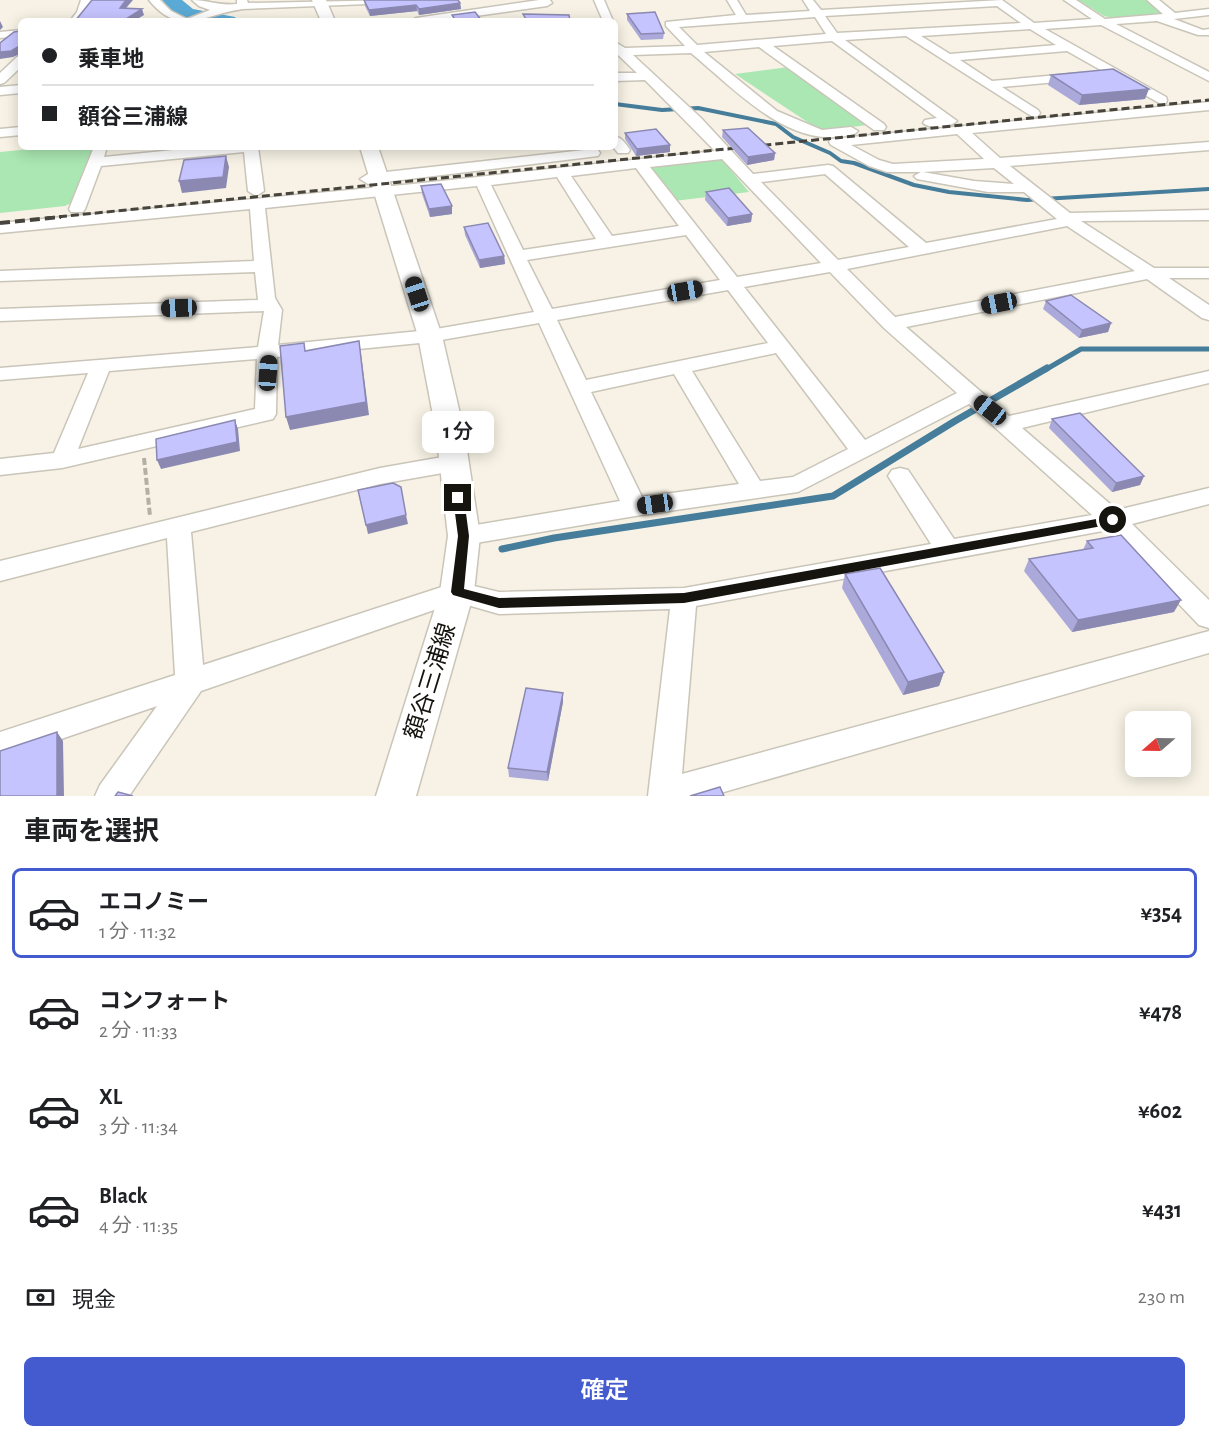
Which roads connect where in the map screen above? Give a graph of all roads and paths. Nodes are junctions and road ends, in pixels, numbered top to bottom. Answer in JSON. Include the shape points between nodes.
{"nodes":[{"id":1,"x":86,"y":0,"type":"edge"},
{"id":2,"x":154,"y":0,"type":"edge"},
{"id":3,"x":197,"y":0,"type":"edge"},
{"id":4,"x":393,"y":0,"type":"edge"},
{"id":5,"x":544,"y":0,"type":"edge"},
{"id":6,"x":599,"y":0,"type":"edge"},
{"id":7,"x":732,"y":0,"type":"edge"},
{"id":8,"x":808,"y":0,"type":"edge"},
{"id":9,"x":879,"y":0,"type":"edge"},
{"id":10,"x":1069,"y":0,"type":"edge"},
{"id":11,"x":1152,"y":0,"type":"edge"},
{"id":12,"x":320,"y":1,"type":"edge"},
{"id":13,"x":997,"y":1,"type":"edge"},
{"id":14,"x":243,"y":3,"type":"edge"},
{"id":15,"x":229,"y":7,"type":"junction"},
{"id":16,"x":887,"y":9,"type":"junction"},
{"id":17,"x":1209,"y":9,"type":"edge"},
{"id":18,"x":817,"y":13,"type":"junction"},
{"id":19,"x":1173,"y":16,"type":"junction"},
{"id":20,"x":414,"y":17,"type":"edge"},
{"id":21,"x":78,"y":18,"type":"edge"},
{"id":22,"x":181,"y":18,"type":"edge"},
{"id":23,"x":198,"y":18,"type":"edge"},
{"id":24,"x":327,"y":18,"type":"edge"},
{"id":25,"x":607,"y":18,"type":"edge"},
{"id":26,"x":743,"y":18,"type":"junction"},
{"id":27,"x":1160,"y":18,"type":"junction"},
{"id":28,"x":1103,"y":22,"type":"junction"},
{"id":29,"x":1032,"y":26,"type":"junction"},
{"id":30,"x":1209,"y":32,"type":"edge"},
{"id":31,"x":18,"y":33,"type":"edge"},
{"id":32,"x":909,"y":33,"type":"junction"},
{"id":33,"x":0,"y":35,"type":"edge"},
{"id":34,"x":834,"y":37,"type":"junction"},
{"id":35,"x":763,"y":44,"type":"junction"},
{"id":36,"x":1069,"y":47,"type":"junction"},
{"id":37,"x":618,"y":49,"type":"edge"},
{"id":38,"x":694,"y":49,"type":"junction"},
{"id":39,"x":948,"y":58,"type":"junction"},
{"id":40,"x":1204,"y":58,"type":"dead end"},
{"id":41,"x":1177,"y":60,"type":"junction"},
{"id":42,"x":18,"y":63,"type":"edge"},
{"id":43,"x":1112,"y":72,"type":"junction"},
{"id":44,"x":648,"y":76,"type":"junction"},
{"id":45,"x":618,"y":77,"type":"edge"},
{"id":46,"x":1209,"y":77,"type":"edge"},
{"id":47,"x":0,"y":80,"type":"edge"},
{"id":48,"x":989,"y":85,"type":"junction"},
{"id":49,"x":18,"y":89,"type":"edge"},
{"id":50,"x":0,"y":91,"type":"edge"},
{"id":51,"x":1209,"y":96,"type":"edge"},
{"id":52,"x":1161,"y":100,"type":"junction"},
{"id":53,"x":1209,"y":106,"type":"edge"},
{"id":54,"x":1189,"y":108,"type":"junction"},
{"id":55,"x":1033,"y":113,"type":"junction"},
{"id":56,"x":1209,"y":119,"type":"edge"},
{"id":57,"x":955,"y":126,"type":"junction"},
{"id":58,"x":879,"y":128,"type":"junction"},
{"id":59,"x":18,"y":131,"type":"edge"},
{"id":60,"x":0,"y":133,"type":"edge"},
{"id":61,"x":713,"y":141,"type":"junction"},
{"id":62,"x":619,"y":145,"type":"edge"},
{"id":63,"x":1209,"y":146,"type":"edge"},
{"id":64,"x":99,"y":150,"type":"edge"},
{"id":65,"x":218,"y":150,"type":"edge"},
{"id":66,"x":249,"y":150,"type":"edge"},
{"id":67,"x":370,"y":150,"type":"edge"},
{"id":68,"x":488,"y":150,"type":"edge"},
{"id":69,"x":584,"y":150,"type":"edge"},
{"id":70,"x":647,"y":152,"type":"junction"},
{"id":71,"x":725,"y":154,"type":"junction"},
{"id":72,"x":94,"y":162,"type":"junction"},
{"id":73,"x":494,"y":163,"type":"junction"},
{"id":74,"x":997,"y":163,"type":"junction"},
{"id":75,"x":892,"y":169,"type":"junction"},
{"id":76,"x":562,"y":173,"type":"junction"},
{"id":77,"x":749,"y":179,"type":"junction"},
{"id":78,"x":482,"y":182,"type":"junction"},
{"id":79,"x":381,"y":184,"type":"junction"},
{"id":80,"x":1029,"y":188,"type":"junction"},
{"id":81,"x":256,"y":197,"type":"junction"},
{"id":82,"x":77,"y":209,"type":"junction"},
{"id":83,"x":1209,"y":215,"type":"edge"},
{"id":84,"x":0,"y":216,"type":"edge"},
{"id":85,"x":1070,"y":221,"type":"junction"},
{"id":86,"x":0,"y":228,"type":"edge"},
{"id":87,"x":690,"y":229,"type":"junction"},
{"id":88,"x":606,"y":242,"type":"junction"},
{"id":89,"x":922,"y":249,"type":"junction"},
{"id":90,"x":517,"y":256,"type":"junction"},
{"id":91,"x":262,"y":266,"type":"junction"},
{"id":92,"x":834,"y":266,"type":"junction"},
{"id":93,"x":1150,"y":273,"type":"junction"},
{"id":94,"x":1209,"y":273,"type":"edge"},
{"id":95,"x":0,"y":276,"type":"edge"},
{"id":96,"x":732,"y":283,"type":"junction"},
{"id":97,"x":268,"y":305,"type":"junction"},
{"id":98,"x":1209,"y":314,"type":"edge"},
{"id":99,"x":0,"y":315,"type":"edge"},
{"id":100,"x":545,"y":316,"type":"junction"},
{"id":101,"x":891,"y":324,"type":"junction"},
{"id":102,"x":430,"y":336,"type":"junction"},
{"id":103,"x":781,"y":346,"type":"junction"},
{"id":104,"x":269,"y":352,"type":"junction"},
{"id":105,"x":101,"y":365,"type":"junction"},
{"id":106,"x":680,"y":367,"type":"junction"},
{"id":107,"x":0,"y":374,"type":"edge"},
{"id":108,"x":1209,"y":377,"type":"edge"},
{"id":109,"x":579,"y":388,"type":"junction"},
{"id":110,"x":986,"y":408,"type":"junction"},
{"id":111,"x":142,"y":442,"type":"junction"},
{"id":112,"x":862,"y":451,"type":"junction"},
{"id":113,"x":62,"y":460,"type":"junction"},
{"id":114,"x":454,"y":463,"type":"junction"},
{"id":115,"x":0,"y":467,"type":"edge"},
{"id":116,"x":900,"y":476,"type":"dead end"},
{"id":117,"x":754,"y":490,"type":"junction"},
{"id":118,"x":1209,"y":496,"type":"edge"},
{"id":119,"x":635,"y":507,"type":"junction"},
{"id":120,"x":1113,"y":520,"type":"junction"},
{"id":121,"x":165,"y":529,"type":"junction"},
{"id":122,"x":948,"y":550,"type":"junction"},
{"id":123,"x":461,"y":564,"type":"junction"},
{"id":124,"x":0,"y":571,"type":"edge"},
{"id":125,"x":684,"y":598,"type":"junction"},
{"id":126,"x":1209,"y":616,"type":"edge"},
{"id":127,"x":1209,"y":642,"type":"edge"},
{"id":128,"x":190,"y":683,"type":"junction"},
{"id":129,"x":0,"y":747,"type":"edge"},
{"id":130,"x":665,"y":795,"type":"edge"},
{"id":131,"x":111,"y":796,"type":"edge"},
{"id":132,"x":396,"y":796,"type":"edge"}],
"edges":[{"from":1,"to":21,"type":"street"},
{"from":2,"to":22,"type":"street","via":[[167,13]]},
{"from":3,"to":15,"type":"street","via":[[205,7]]},
{"from":4,"to":12,"type":"street"},
{"from":5,"to":20,"type":"street","via":[[547,3]]},
{"from":6,"to":25,"type":"street"},
{"from":7,"to":26,"type":"street"},
{"from":8,"to":18,"type":"street"},
{"from":9,"to":16,"type":"street"},
{"from":10,"to":28,"type":"street"},
{"from":11,"to":19,"type":"street"},
{"from":12,"to":14,"type":"street"},
{"from":12,"to":24,"type":"main road"},
{"from":13,"to":16,"type":"street"},
{"from":13,"to":29,"type":"street"},
{"from":14,"to":15,"type":"street"},
{"from":15,"to":23,"type":"street"},
{"from":16,"to":18,"type":"street"},
{"from":17,"to":19,"type":"street"},
{"from":18,"to":26,"type":"street"},
{"from":18,"to":34,"type":"street"},
{"from":19,"to":27,"type":"street"},
{"from":26,"to":38,"type":"street","via":[[670,24]]},
{"from":27,"to":28,"type":"street"},
{"from":27,"to":30,"type":"street"},
{"from":28,"to":29,"type":"street"},
{"from":28,"to":41,"type":"street"},
{"from":29,"to":32,"type":"street"},
{"from":29,"to":36,"type":"street"},
{"from":31,"to":33,"type":"street"},
{"from":32,"to":34,"type":"street"},
{"from":32,"to":39,"type":"street"},
{"from":34,"to":35,"type":"street"},
{"from":34,"to":57,"type":"street"},
{"from":35,"to":38,"type":"street"},
{"from":35,"to":58,"type":"street"},
{"from":36,"to":39,"type":"street"},
{"from":36,"to":43,"type":"street"},
{"from":37,"to":38,"type":"street"},
{"from":37,"to":44,"type":"street"},
{"from":38,"to":58,"type":"street","via":[[772,114],[820,134]]},
{"from":39,"to":48,"type":"street"},
{"from":40,"to":41,"type":"street"},
{"from":41,"to":46,"type":"street"},
{"from":42,"to":47,"type":"street"},
{"from":43,"to":48,"type":"street"},
{"from":43,"to":52,"type":"street"},
{"from":44,"to":45,"type":"street"},
{"from":44,"to":61,"type":"street"},
{"from":48,"to":55,"type":"street"},
{"from":49,"to":50,"type":"street"},
{"from":51,"to":52,"type":"street"},
{"from":52,"to":55,"type":"street"},
{"from":53,"to":54,"type":"street"},
{"from":54,"to":56,"type":"street"},
{"from":54,"to":57,"type":"street"},
{"from":55,"to":57,"type":"street"},
{"from":57,"to":58,"type":"street"},
{"from":57,"to":74,"type":"street"},
{"from":57,"to":75,"type":"street","via":[[836,142],[874,164]]},
{"from":59,"to":60,"type":"street"},
{"from":61,"to":70,"type":"street"},
{"from":61,"to":71,"type":"street"},
{"from":62,"to":70,"type":"street"},
{"from":63,"to":74,"type":"street"},
{"from":64,"to":72,"type":"street"},
{"from":65,"to":72,"type":"street"},
{"from":66,"to":81,"type":"street"},
{"from":67,"to":79,"type":"main road","name":"額谷三浦線"},
{"from":68,"to":73,"type":"street"},
{"from":69,"to":73,"type":"street"},
{"from":70,"to":71,"type":"street"},
{"from":70,"to":76,"type":"street"},
{"from":70,"to":87,"type":"street"},
{"from":71,"to":77,"type":"street"},
{"from":72,"to":82,"type":"street"},
{"from":73,"to":79,"type":"street"},
{"from":74,"to":75,"type":"street"},
{"from":74,"to":80,"type":"street"},
{"from":75,"to":80,"type":"street","via":[[985,186]]},
{"from":76,"to":78,"type":"street"},
{"from":76,"to":88,"type":"street"},
{"from":77,"to":89,"type":"street","via":[[828,169]]},
{"from":77,"to":92,"type":"street"},
{"from":78,"to":79,"type":"street"},
{"from":78,"to":90,"type":"street"},
{"from":79,"to":81,"type":"street"},
{"from":79,"to":102,"type":"main road","name":"額谷三浦線"},
{"from":80,"to":85,"type":"street"},
{"from":81,"to":82,"type":"street"},
{"from":81,"to":86,"type":"street"},
{"from":81,"to":91,"type":"street"},
{"from":82,"to":84,"type":"street"},
{"from":83,"to":85,"type":"street","via":[[1076,216]]},
{"from":85,"to":89,"type":"street"},
{"from":85,"to":93,"type":"street"},
{"from":87,"to":88,"type":"street"},
{"from":87,"to":96,"type":"street"},
{"from":88,"to":90,"type":"street"},
{"from":89,"to":92,"type":"street"},
{"from":90,"to":100,"type":"street"},
{"from":91,"to":95,"type":"street"},
{"from":91,"to":97,"type":"street"},
{"from":92,"to":96,"type":"street"},
{"from":92,"to":101,"type":"street"},
{"from":93,"to":94,"type":"street"},
{"from":93,"to":98,"type":"street"},
{"from":93,"to":101,"type":"street"},
{"from":96,"to":100,"type":"street"},
{"from":96,"to":103,"type":"street"},
{"from":97,"to":99,"type":"street"},
{"from":97,"to":104,"type":"street","via":[[273,310]]},
{"from":100,"to":102,"type":"street"},
{"from":100,"to":109,"type":"street"},
{"from":101,"to":110,"type":"street"},
{"from":102,"to":104,"type":"street"},
{"from":102,"to":114,"type":"main road","name":"額谷三浦線"},
{"from":103,"to":106,"type":"street"},
{"from":103,"to":112,"type":"street"},
{"from":104,"to":105,"type":"street"},
{"from":104,"to":111,"type":"street","via":[[265,414]]},
{"from":105,"to":107,"type":"street"},
{"from":105,"to":113,"type":"street"},
{"from":106,"to":109,"type":"street"},
{"from":106,"to":117,"type":"street"},
{"from":108,"to":110,"type":"street"},
{"from":109,"to":119,"type":"street"},
{"from":110,"to":112,"type":"street"},
{"from":110,"to":120,"type":"street"},
{"from":111,"to":113,"type":"street"},
{"from":111,"to":121,"type":"path"},
{"from":112,"to":117,"type":"street","via":[[798,484]]},
{"from":113,"to":115,"type":"street"},
{"from":114,"to":121,"type":"street","via":[[380,476]]},
{"from":114,"to":123,"type":"main road","name":"額谷三浦線"},
{"from":116,"to":122,"type":"street"},
{"from":117,"to":119,"type":"street"},
{"from":118,"to":120,"type":"street"},
{"from":119,"to":123,"type":"street"},
{"from":120,"to":122,"type":"street"},
{"from":120,"to":126,"type":"street"},
{"from":121,"to":124,"type":"street"},
{"from":121,"to":128,"type":"street"},
{"from":122,"to":125,"type":"street"},
{"from":123,"to":125,"type":"street","via":[[499,603]]},
{"from":123,"to":128,"type":"street"},
{"from":123,"to":132,"type":"main road","name":"額谷三浦線"},
{"from":125,"to":130,"type":"street"},
{"from":127,"to":130,"type":"street"},
{"from":128,"to":129,"type":"street"},
{"from":128,"to":131,"type":"street"}]}
